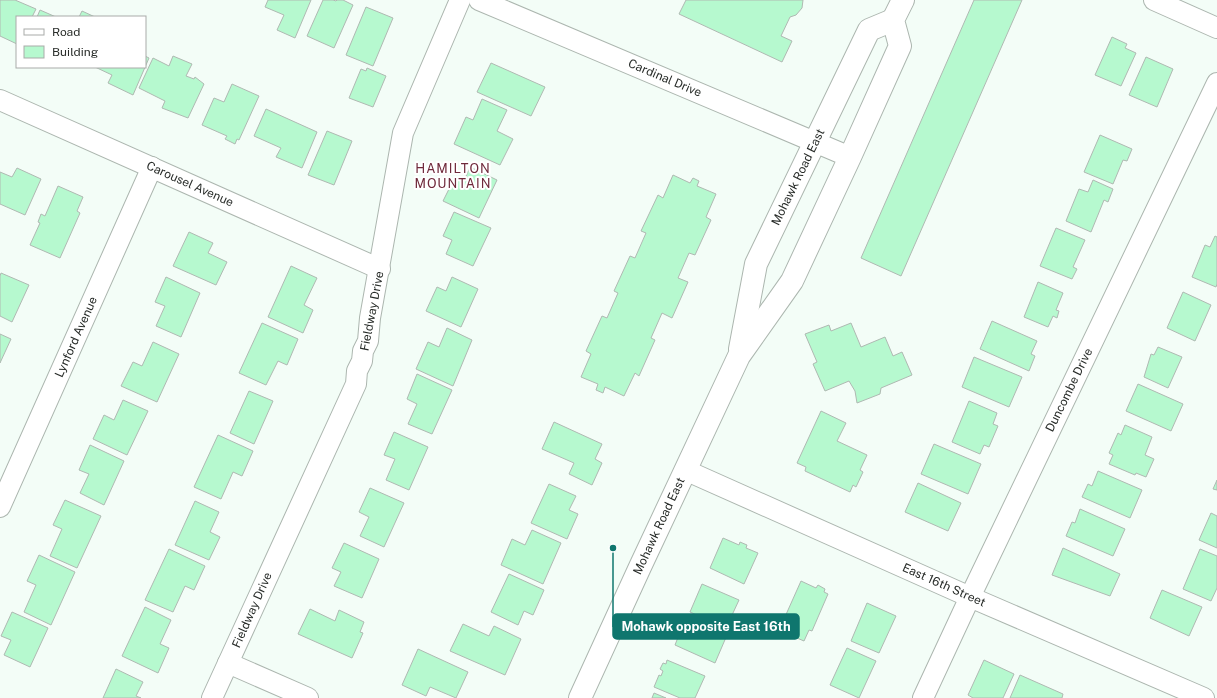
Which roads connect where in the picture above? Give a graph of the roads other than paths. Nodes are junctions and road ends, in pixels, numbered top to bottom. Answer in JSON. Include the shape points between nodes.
{"nodes":[{"id":1,"x":460,"y":0,"type":"edge"},
{"id":2,"x":479,"y":0,"type":"edge"},
{"id":3,"x":903,"y":0,"type":"edge"},
{"id":4,"x":1154,"y":0,"type":"edge"},
{"id":5,"x":893,"y":20,"type":"junction"},
{"id":6,"x":1217,"y":28,"type":"edge"},
{"id":7,"x":1217,"y":83,"type":"edge"},
{"id":8,"x":0,"y":100,"type":"edge"},
{"id":9,"x":816,"y":141,"type":"junction"},
{"id":10,"x":850,"y":156,"type":"junction"},
{"id":11,"x":152,"y":167,"type":"junction"},
{"id":12,"x":380,"y":269,"type":"junction"},
{"id":13,"x":739,"y":356,"type":"junction"},
{"id":14,"x":685,"y":470,"type":"junction"},
{"id":15,"x":0,"y":507,"type":"edge"},
{"id":16,"x":970,"y":597,"type":"junction"},
{"id":17,"x":228,"y":663,"type":"junction"},
{"id":18,"x":212,"y":698,"type":"edge"},
{"id":19,"x":308,"y":698,"type":"edge"},
{"id":20,"x":580,"y":698,"type":"edge"},
{"id":21,"x":923,"y":698,"type":"edge"},
{"id":22,"x":1204,"y":698,"type":"edge"}],
"edges":[{"from":1,"to":12,"type":"street","name":"Fieldway Drive","via":[[403,133]]},
{"from":2,"to":9,"type":"street","name":"Cardinal Drive"},
{"from":3,"to":5,"type":"main road"},
{"from":4,"to":6,"type":"street"},
{"from":5,"to":9,"type":"main road","name":"Mohawk Road East","via":[[869,30]]},
{"from":5,"to":10,"type":"main road","name":"Mohawk Road East","via":[[900,46]]},
{"from":7,"to":16,"type":"street","name":"Duncombe Drive"},
{"from":8,"to":11,"type":"street","name":"Carousel Avenue"},
{"from":9,"to":10,"type":"street","name":"Cardinal Drive"},
{"from":9,"to":13,"type":"main road","name":"Mohawk Road East","via":[[756,264]]},
{"from":10,"to":13,"type":"main road","name":"Mohawk Road East","via":[[792,281]]},
{"from":11,"to":12,"type":"street","name":"Carousel Avenue"},
{"from":11,"to":15,"type":"street","name":"Lynford Avenue"},
{"from":12,"to":17,"type":"street","name":"Fieldway Drive","via":[[368,341],[363,351],[356,384]]},
{"from":13,"to":14,"type":"main road","name":"Mohawk Road East"},
{"from":14,"to":16,"type":"street","name":"East 16th Street"},
{"from":14,"to":20,"type":"main road","name":"Mohawk Road East"},
{"from":16,"to":21,"type":"street","name":"Duncombe Drive"},
{"from":16,"to":22,"type":"street","name":"East 16th Street"},
{"from":17,"to":18,"type":"street","name":"Fieldway Drive"},
{"from":17,"to":19,"type":"street"}]}
